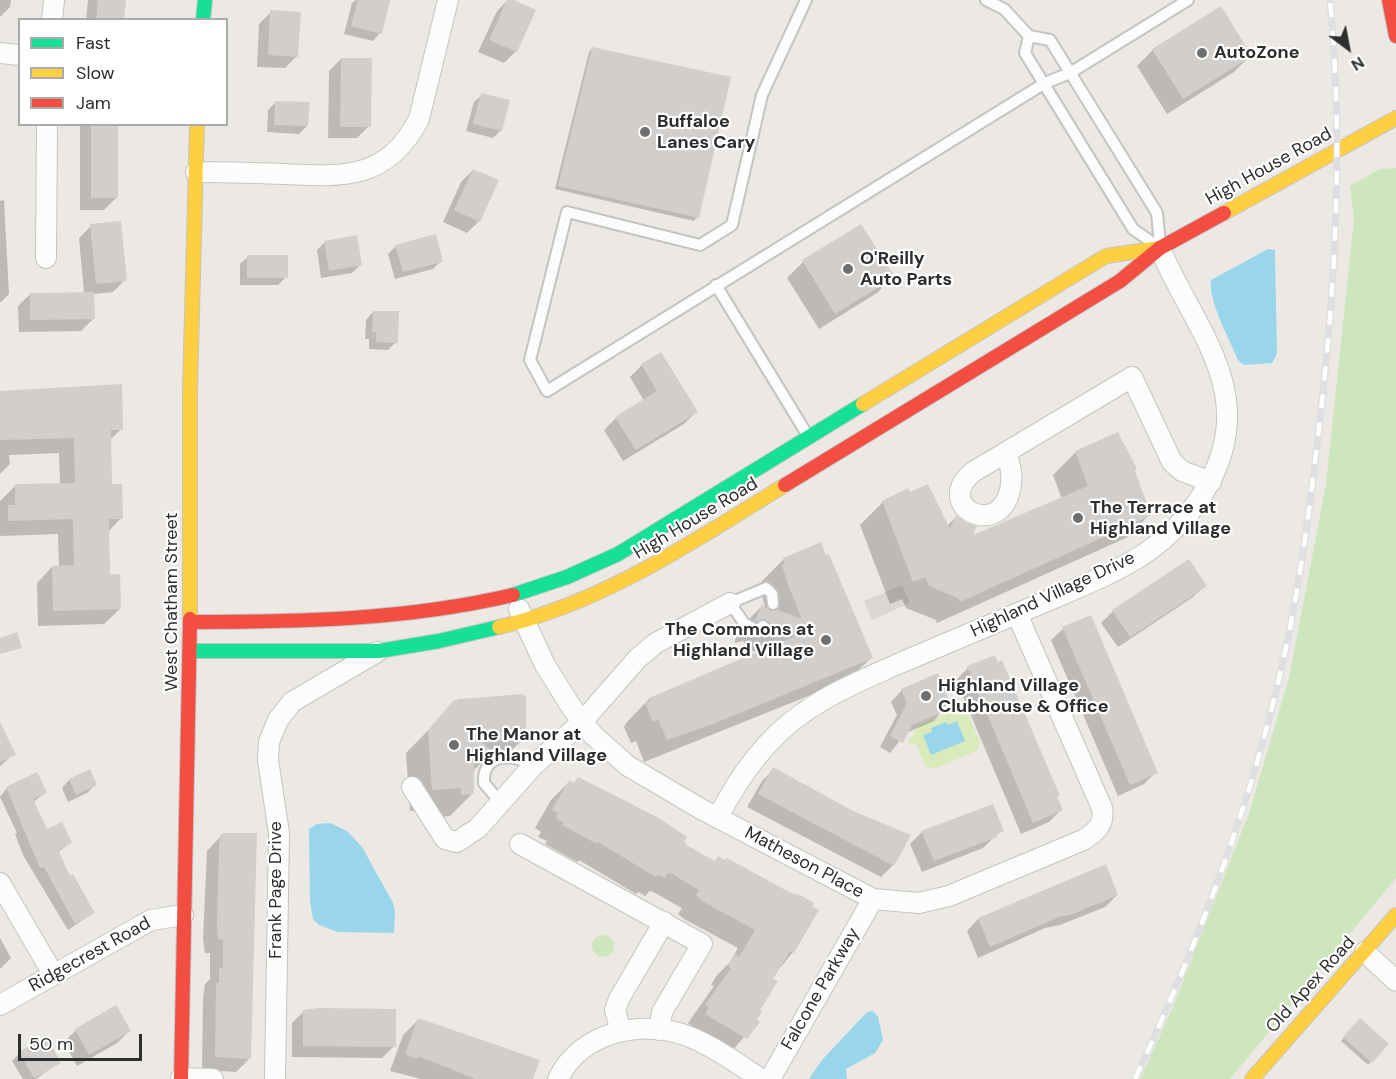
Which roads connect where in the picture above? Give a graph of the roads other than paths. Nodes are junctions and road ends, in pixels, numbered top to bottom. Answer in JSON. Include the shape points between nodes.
{"nodes":[{"id":1,"x":54,"y":0,"type":"edge"},
{"id":2,"x":205,"y":0,"type":"edge"},
{"id":3,"x":448,"y":0,"type":"edge"},
{"id":4,"x":806,"y":0,"type":"edge"},
{"id":5,"x":986,"y":0,"type":"edge"},
{"id":6,"x":1188,"y":0,"type":"edge"},
{"id":7,"x":1389,"y":0,"type":"edge"},
{"id":8,"x":52,"y":18,"type":"edge"},
{"id":9,"x":203,"y":18,"type":"edge"},
{"id":10,"x":1029,"y":36,"type":"junction"},
{"id":11,"x":1396,"y":36,"type":"edge"},
{"id":12,"x":0,"y":53,"type":"edge"},
{"id":13,"x":18,"y":55,"type":"edge"},
{"id":14,"x":1070,"y":73,"type":"junction"},
{"id":15,"x":1045,"y":83,"type":"junction"},
{"id":16,"x":1396,"y":117,"type":"edge"},
{"id":17,"x":46,"y":126,"type":"edge"},
{"id":18,"x":197,"y":126,"type":"edge"},
{"id":19,"x":196,"y":172,"type":"junction"},
{"id":20,"x":1160,"y":248,"type":"junction"},
{"id":21,"x":46,"y":258,"type":"dead end"},
{"id":22,"x":716,"y":285,"type":"junction"},
{"id":23,"x":816,"y":450,"type":"junction"},
{"id":24,"x":1005,"y":454,"type":"dead end"},
{"id":25,"x":1210,"y":482,"type":"junction"},
{"id":26,"x":515,"y":595,"type":"junction"},
{"id":27,"x":730,"y":603,"type":"junction"},
{"id":28,"x":773,"y":604,"type":"dead end"},
{"id":29,"x":1017,"y":614,"type":"junction"},
{"id":30,"x":523,"y":621,"type":"junction"},
{"id":31,"x":190,"y":622,"type":"junction"},
{"id":32,"x":763,"y":626,"type":"dead end"},
{"id":33,"x":190,"y":651,"type":"junction"},
{"id":34,"x":379,"y":651,"type":"junction"},
{"id":35,"x":582,"y":722,"type":"junction"},
{"id":36,"x":533,"y":766,"type":"junction"},
{"id":37,"x":412,"y":787,"type":"dead end"},
{"id":38,"x":500,"y":802,"type":"junction"},
{"id":39,"x":718,"y":817,"type":"junction"},
{"id":40,"x":520,"y":844,"type":"dead end"},
{"id":41,"x":0,"y":883,"type":"edge"},
{"id":42,"x":873,"y":899,"type":"junction"},
{"id":43,"x":183,"y":915,"type":"junction"},
{"id":44,"x":1396,"y":915,"type":"edge"},
{"id":45,"x":664,"y":922,"type":"junction"},
{"id":46,"x":1365,"y":952,"type":"junction"},
{"id":47,"x":53,"y":974,"type":"junction"},
{"id":48,"x":1396,"y":981,"type":"edge"},
{"id":49,"x":0,"y":1005,"type":"edge"},
{"id":50,"x":659,"y":1030,"type":"junction"},
{"id":51,"x":621,"y":1031,"type":"junction"},
{"id":52,"x":181,"y":1078,"type":"edge"},
{"id":53,"x":213,"y":1079,"type":"edge"},
{"id":54,"x":275,"y":1079,"type":"edge"},
{"id":55,"x":558,"y":1079,"type":"edge"},
{"id":56,"x":761,"y":1079,"type":"edge"},
{"id":57,"x":770,"y":1079,"type":"edge"},
{"id":58,"x":1252,"y":1079,"type":"edge"}],
"edges":[{"from":1,"to":8,"type":"street"},
{"from":2,"to":9,"type":"main road"},
{"from":3,"to":19,"type":"street","via":[[419,119],[410,136],[383,162],[349,175]]},
{"from":4,"to":22,"type":"lane","via":[[762,95],[732,225],[700,245],[567,212],[530,360],[546,391]]},
{"from":5,"to":10,"type":"lane","via":[[1004,9]]},
{"from":6,"to":14,"type":"lane"},
{"from":7,"to":11,"type":"main road"},
{"from":10,"to":14,"type":"lane","via":[[1050,40]]},
{"from":10,"to":15,"type":"lane","via":[[1025,53]]},
{"from":12,"to":13,"type":"street"},
{"from":14,"to":15,"type":"lane"},
{"from":14,"to":20,"type":"lane","via":[[1157,213]]},
{"from":15,"to":20,"type":"lane","via":[[1133,229]]},
{"from":15,"to":22,"type":"lane"},
{"from":16,"to":20,"type":"main road","name":"High House Road"},
{"from":17,"to":21,"type":"street"},
{"from":18,"to":19,"type":"main road","name":"West Chatham Street"},
{"from":19,"to":31,"type":"main road","name":"West Chatham Street","via":[[190,390]]},
{"from":20,"to":23,"type":"main road","name":"High House Road","via":[[1120,281]]},
{"from":20,"to":23,"type":"main road","name":"High House Road","via":[[1106,256]]},
{"from":20,"to":25,"type":"street","name":"Highland Village Drive","via":[[1210,350],[1225,393],[1223,445]]},
{"from":22,"to":23,"type":"lane"},
{"from":23,"to":26,"type":"main road","name":"High House Road","via":[[579,574]]},
{"from":23,"to":30,"type":"main road","name":"High House Road","via":[[646,570],[576,603]]},
{"from":24,"to":25,"type":"street","via":[[1132,377],[1172,462],[1182,471]]},
{"from":25,"to":29,"type":"street","name":"Highland Village Drive","via":[[1186,517],[1146,552]]},
{"from":26,"to":30,"type":"street","name":"Matheson Place"},
{"from":26,"to":31,"type":"main road","name":"High House Road","via":[[380,619]]},
{"from":27,"to":28,"type":"lane","via":[[766,588],[772,594]]},
{"from":27,"to":32,"type":"lane","via":[[750,629],[757,631]]},
{"from":27,"to":35,"type":"street","via":[[656,643]]},
{"from":29,"to":39,"type":"street","name":"Highland Village Drive","via":[[858,682],[804,711],[760,752]]},
{"from":29,"to":42,"type":"street","name":"Matheson Place","via":[[1102,808],[1100,825],[1083,840],[949,896],[919,903]]},
{"from":30,"to":34,"type":"main road","name":"High House Road"},
{"from":30,"to":35,"type":"street","name":"Matheson Place","via":[[545,665]]},
{"from":31,"to":33,"type":"main road","name":"West Chatham Street"},
{"from":33,"to":34,"type":"main road","name":"High House Road"},
{"from":33,"to":43,"type":"main road","name":"West Chatham Street"},
{"from":34,"to":54,"type":"street","name":"Frank Page Drive","via":[[292,702],[269,741],[268,760],[279,833]]},
{"from":35,"to":36,"type":"street"},
{"from":35,"to":39,"type":"street","name":"Matheson Place","via":[[628,766]]},
{"from":36,"to":38,"type":"street"},
{"from":36,"to":38,"type":"lane","via":[[507,756],[491,765],[484,783]]},
{"from":37,"to":38,"type":"street","via":[[442,837],[452,842],[470,835]]},
{"from":39,"to":42,"type":"street","name":"Matheson Place"},
{"from":40,"to":45,"type":"street"},
{"from":41,"to":47,"type":"street"},
{"from":42,"to":57,"type":"street","name":"Falcone Parkway"},
{"from":43,"to":47,"type":"street","name":"Ridgecrest Road","via":[[152,920]]},
{"from":43,"to":52,"type":"main road","name":"West Chatham Street"},
{"from":44,"to":46,"type":"main road","name":"Old Apex Road"},
{"from":45,"to":50,"type":"street","via":[[702,944],[662,1012]]},
{"from":45,"to":51,"type":"street","via":[[618,999],[615,1010]]},
{"from":46,"to":48,"type":"street"},
{"from":46,"to":58,"type":"main road","name":"Old Apex Road"},
{"from":47,"to":49,"type":"street","name":"Ridgecrest Road"},
{"from":50,"to":51,"type":"street"},
{"from":50,"to":56,"type":"street","via":[[686,1035]]},
{"from":51,"to":55,"type":"street","via":[[575,1053]]},
{"from":52,"to":53,"type":"street"}]}
